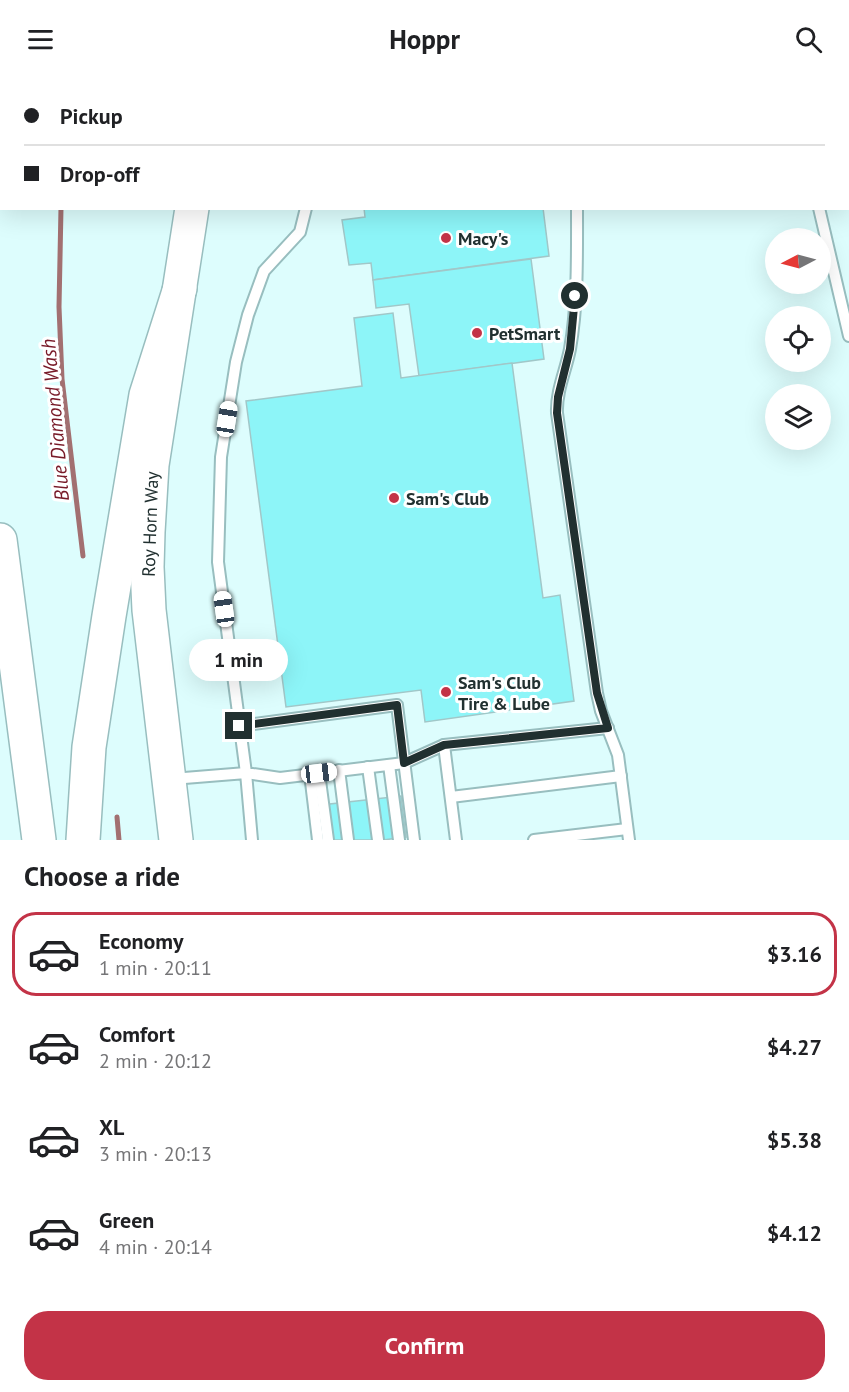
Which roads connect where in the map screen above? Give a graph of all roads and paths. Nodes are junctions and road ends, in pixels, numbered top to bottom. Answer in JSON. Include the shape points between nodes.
{"nodes":[{"id":1,"x":192,"y":210,"type":"edge"},
{"id":2,"x":306,"y":210,"type":"edge"},
{"id":3,"x":577,"y":210,"type":"edge"},
{"id":4,"x":819,"y":210,"type":"edge"},
{"id":5,"x":180,"y":288,"type":"junction"},
{"id":6,"x":849,"y":336,"type":"edge"},
{"id":7,"x":0,"y":540,"type":"edge"},
{"id":8,"x":239,"y":726,"type":"junction"},
{"id":9,"x":608,"y":728,"type":"junction"},
{"id":10,"x":444,"y":745,"type":"junction"},
{"id":11,"x":404,"y":763,"type":"junction"},
{"id":12,"x":389,"y":765,"type":"junction"},
{"id":13,"x":368,"y":767,"type":"junction"},
{"id":14,"x":339,"y":770,"type":"junction"},
{"id":15,"x":246,"y":773,"type":"junction"},
{"id":16,"x":314,"y":773,"type":"junction"},
{"id":17,"x":621,"y":776,"type":"junction"},
{"id":18,"x":168,"y":779,"type":"junction"},
{"id":19,"x":451,"y":797,"type":"junction"},
{"id":20,"x":628,"y":835,"type":"edge"},
{"id":21,"x":39,"y":840,"type":"edge"},
{"id":22,"x":83,"y":840,"type":"edge"},
{"id":23,"x":176,"y":840,"type":"edge"},
{"id":24,"x":252,"y":840,"type":"edge"},
{"id":25,"x":318,"y":840,"type":"edge"},
{"id":26,"x":328,"y":840,"type":"edge"},
{"id":27,"x":348,"y":840,"type":"edge"},
{"id":28,"x":378,"y":840,"type":"edge"},
{"id":29,"x":399,"y":840,"type":"edge"},
{"id":30,"x":414,"y":840,"type":"edge"},
{"id":31,"x":456,"y":840,"type":"edge"},
{"id":32,"x":534,"y":840,"type":"edge"}],
"edges":[{"from":1,"to":5,"type":"main road","name":"Roy Horn Way"},
{"from":2,"to":8,"type":"lane","via":[[300,232],[264,272],[248,315],[236,362],[221,457],[218,562]]},
{"from":3,"to":9,"type":"lane","via":[[574,310],[557,406],[597,693]]},
{"from":4,"to":6,"type":"lane"},
{"from":5,"to":18,"type":"main road","name":"Roy Horn Way","via":[[152,465],[147,567]]},
{"from":5,"to":22,"type":"main road","via":[[146,395],[89,747]]},
{"from":7,"to":21,"type":"main road"},
{"from":8,"to":11,"type":"lane","via":[[397,705]]},
{"from":8,"to":15,"type":"lane"},
{"from":9,"to":10,"type":"lane"},
{"from":9,"to":17,"type":"lane"},
{"from":10,"to":11,"type":"lane"},
{"from":10,"to":19,"type":"lane"},
{"from":11,"to":12,"type":"lane"},
{"from":11,"to":30,"type":"lane"},
{"from":12,"to":13,"type":"lane"},
{"from":12,"to":29,"type":"lane"},
{"from":13,"to":14,"type":"lane"},
{"from":13,"to":28,"type":"lane"},
{"from":14,"to":16,"type":"lane"},
{"from":14,"to":27,"type":"lane"},
{"from":15,"to":16,"type":"lane","via":[[280,778]]},
{"from":15,"to":18,"type":"lane"},
{"from":15,"to":24,"type":"lane"},
{"from":16,"to":25,"type":"lane"},
{"from":16,"to":26,"type":"lane"},
{"from":17,"to":19,"type":"lane"},
{"from":17,"to":20,"type":"lane"},
{"from":18,"to":23,"type":"main road","name":"Roy Horn Way"},
{"from":19,"to":31,"type":"lane"},
{"from":20,"to":32,"type":"lane"}]}
